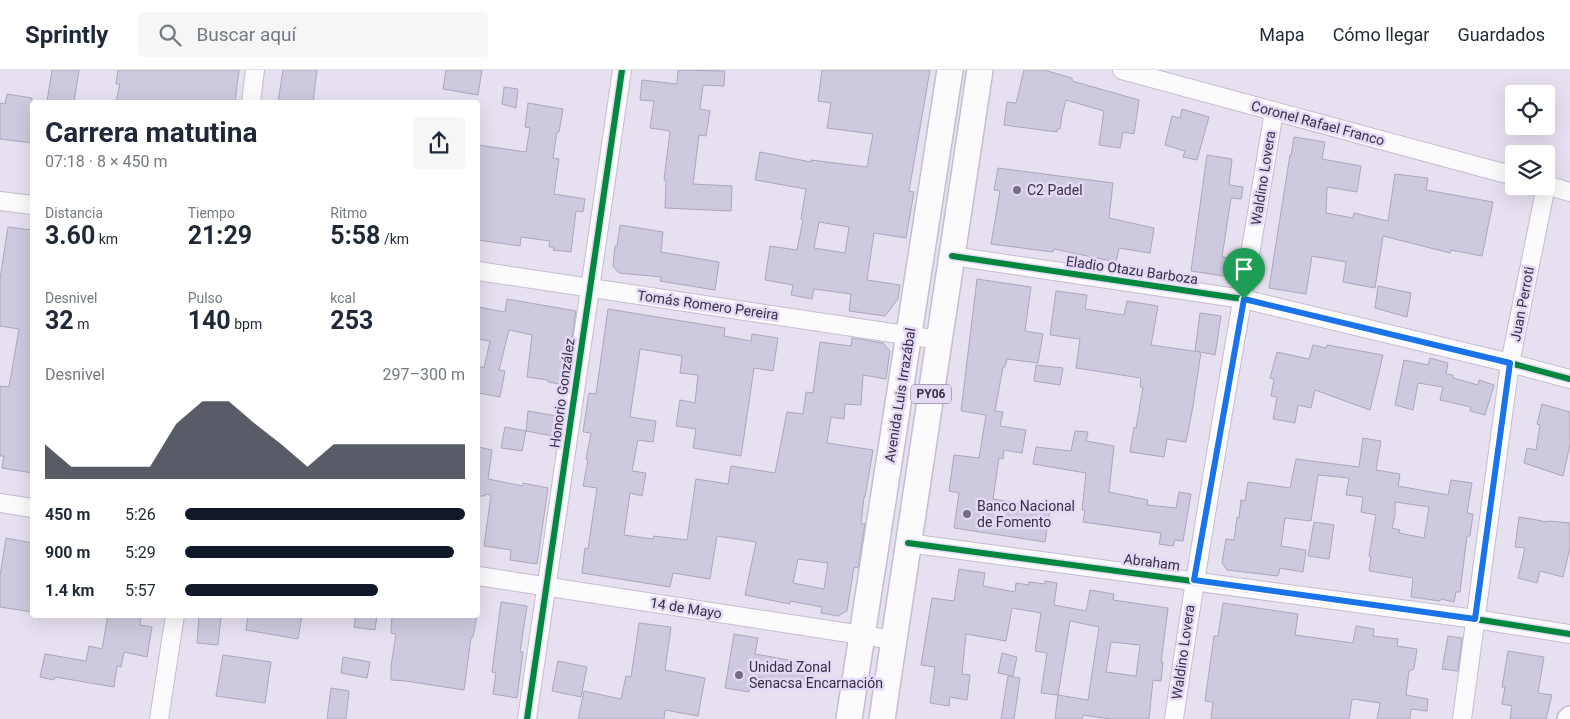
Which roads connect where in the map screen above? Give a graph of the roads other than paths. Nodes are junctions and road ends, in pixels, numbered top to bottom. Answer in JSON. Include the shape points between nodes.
{"nodes":[{"id":1,"x":255,"y":70,"type":"edge"},
{"id":2,"x":622,"y":70,"type":"edge"},
{"id":3,"x":950,"y":70,"type":"edge"},
{"id":4,"x":980,"y":70,"type":"edge"},
{"id":5,"x":1122,"y":70,"type":"edge"},
{"id":6,"x":251,"y":100,"type":"edge"},
{"id":7,"x":1274,"y":111,"type":"junction"},
{"id":8,"x":1505,"y":174,"type":"edge"},
{"id":9,"x":1555,"y":188,"type":"edge"},
{"id":10,"x":1570,"y":192,"type":"edge"},
{"id":11,"x":1544,"y":195,"type":"edge"},
{"id":12,"x":0,"y":200,"type":"edge"},
{"id":13,"x":30,"y":205,"type":"edge"},
{"id":14,"x":952,"y":256,"type":"junction"},
{"id":15,"x":480,"y":271,"type":"edge"},
{"id":16,"x":590,"y":288,"type":"junction"},
{"id":17,"x":1244,"y":299,"type":"junction"},
{"id":18,"x":909,"y":335,"type":"junction"},
{"id":19,"x":939,"y":340,"type":"junction"},
{"id":20,"x":1510,"y":363,"type":"junction"},
{"id":21,"x":1570,"y":379,"type":"edge"},
{"id":22,"x":0,"y":503,"type":"edge"},
{"id":23,"x":30,"y":508,"type":"edge"},
{"id":24,"x":908,"y":543,"type":"junction"},
{"id":25,"x":480,"y":576,"type":"edge"},
{"id":26,"x":1194,"y":580,"type":"junction"},
{"id":27,"x":546,"y":586,"type":"junction"},
{"id":28,"x":174,"y":618,"type":"edge"},
{"id":29,"x":1475,"y":619,"type":"junction"},
{"id":30,"x":1570,"y":634,"type":"edge"},
{"id":31,"x":861,"y":635,"type":"junction"},
{"id":32,"x":894,"y":640,"type":"junction"},
{"id":33,"x":159,"y":719,"type":"edge"},
{"id":34,"x":527,"y":719,"type":"edge"},
{"id":35,"x":849,"y":719,"type":"edge"},
{"id":36,"x":882,"y":719,"type":"edge"},
{"id":37,"x":1174,"y":719,"type":"edge"},
{"id":38,"x":1462,"y":719,"type":"edge"}],
"edges":[{"from":1,"to":6,"type":"street"},
{"from":2,"to":16,"type":"street","name":"Honorio González"},
{"from":3,"to":18,"type":"highway","name":"Avenida Luis Irrazábal","number":"PY06"},
{"from":4,"to":14,"type":"highway","number":"PY06"},
{"from":5,"to":7,"type":"street","name":"Coronel Rafael Franco"},
{"from":7,"to":8,"type":"street","name":"Coronel Rafael Franco"},
{"from":7,"to":17,"type":"street","name":"Waldino Lovera"},
{"from":9,"to":10,"type":"street"},
{"from":11,"to":20,"type":"street","name":"Juan Perroti"},
{"from":12,"to":13,"type":"street"},
{"from":14,"to":17,"type":"street","name":"Eladio Otazu Barboza"},
{"from":14,"to":19,"type":"highway","number":"PY06"},
{"from":15,"to":16,"type":"street","name":"Tomás Romero Pereira"},
{"from":16,"to":18,"type":"street","name":"Tomás Romero Pereira"},
{"from":16,"to":27,"type":"street","name":"Honorio González"},
{"from":17,"to":20,"type":"street","name":"Eladio Otazu Barboza"},
{"from":17,"to":26,"type":"street","name":"Waldino Lovera"},
{"from":18,"to":19,"type":"street","name":"Tomás Romero Pereira"},
{"from":18,"to":31,"type":"highway","name":"Avenida Luis Irrazábal","number":"PY06"},
{"from":19,"to":24,"type":"highway","number":"PY06"},
{"from":20,"to":21,"type":"street","name":"Eladio Otazu Barboza"},
{"from":20,"to":29,"type":"street","name":"Juan Perroti"},
{"from":22,"to":23,"type":"street"},
{"from":24,"to":26,"type":"street","name":"Abraham"},
{"from":24,"to":32,"type":"highway","number":"PY06"},
{"from":25,"to":27,"type":"street","name":"14 de Mayo"},
{"from":26,"to":29,"type":"street","name":"Abraham"},
{"from":26,"to":37,"type":"street","name":"Waldino Lovera"},
{"from":27,"to":31,"type":"street","name":"14 de Mayo"},
{"from":27,"to":34,"type":"street","name":"Honorio González"},
{"from":28,"to":33,"type":"street"},
{"from":29,"to":30,"type":"street","name":"Abraham"},
{"from":29,"to":38,"type":"street","name":"Juan Perroti"},
{"from":31,"to":32,"type":"street","name":"14 de Mayo"},
{"from":31,"to":35,"type":"highway","name":"Avenida Luis Irrazábal","number":"PY06"},
{"from":32,"to":36,"type":"highway","number":"PY06"}]}
